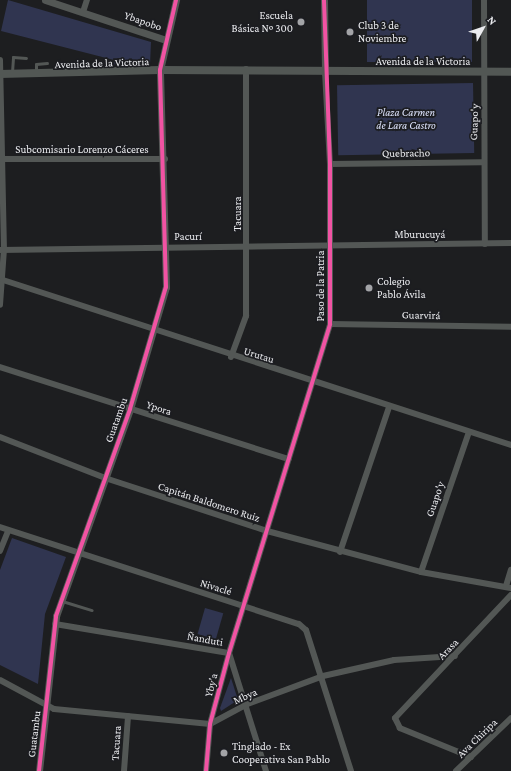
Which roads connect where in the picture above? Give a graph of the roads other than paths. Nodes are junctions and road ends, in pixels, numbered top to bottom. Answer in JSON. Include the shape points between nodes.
{"nodes":[{"id":1,"x":45,"y":0,"type":"edge"},
{"id":2,"x":87,"y":0,"type":"edge"},
{"id":3,"x":176,"y":0,"type":"edge"},
{"id":4,"x":324,"y":0,"type":"edge"},
{"id":5,"x":484,"y":0,"type":"edge"},
{"id":6,"x":83,"y":12,"type":"junction"},
{"id":7,"x":166,"y":40,"type":"junction"},
{"id":8,"x":26,"y":58,"type":"dead end"},
{"id":9,"x":0,"y":60,"type":"edge"},
{"id":10,"x":47,"y":63,"type":"dead end"},
{"id":11,"x":246,"y":69,"type":"junction"},
{"id":12,"x":160,"y":70,"type":"junction"},
{"id":13,"x":325,"y":72,"type":"junction"},
{"id":14,"x":486,"y":72,"type":"junction"},
{"id":15,"x":511,"y":72,"type":"edge"},
{"id":16,"x":1,"y":74,"type":"edge"},
{"id":17,"x":12,"y":74,"type":"junction"},
{"id":18,"x":36,"y":74,"type":"junction"},
{"id":19,"x":2,"y":159,"type":"edge"},
{"id":20,"x":164,"y":159,"type":"junction"},
{"id":21,"x":483,"y":162,"type":"junction"},
{"id":22,"x":330,"y":164,"type":"junction"},
{"id":23,"x":511,"y":243,"type":"edge"},
{"id":24,"x":328,"y":244,"type":"junction"},
{"id":25,"x":485,"y":244,"type":"junction"},
{"id":26,"x":165,"y":245,"type":"junction"},
{"id":27,"x":247,"y":245,"type":"junction"},
{"id":28,"x":2,"y":250,"type":"edge"},
{"id":29,"x":3,"y":280,"type":"junction"},
{"id":30,"x":0,"y":305,"type":"edge"},
{"id":31,"x":330,"y":324,"type":"junction"},
{"id":32,"x":511,"y":327,"type":"edge"},
{"id":33,"x":156,"y":328,"type":"junction"},
{"id":34,"x":231,"y":357,"type":"junction"},
{"id":35,"x":0,"y":367,"type":"edge"},
{"id":36,"x":313,"y":382,"type":"junction"},
{"id":37,"x":390,"y":407,"type":"junction"},
{"id":38,"x":130,"y":409,"type":"junction"},
{"id":39,"x":469,"y":432,"type":"junction"},
{"id":40,"x":0,"y":437,"type":"edge"},
{"id":41,"x":511,"y":444,"type":"edge"},
{"id":42,"x":289,"y":459,"type":"junction"},
{"id":43,"x":105,"y":478,"type":"junction"},
{"id":44,"x":0,"y":527,"type":"edge"},
{"id":45,"x":8,"y":531,"type":"junction"},
{"id":46,"x":267,"y":531,"type":"junction"},
{"id":47,"x":0,"y":551,"type":"edge"},
{"id":48,"x":340,"y":552,"type":"junction"},
{"id":49,"x":78,"y":555,"type":"junction"},
{"id":50,"x":511,"y":570,"type":"edge"},
{"id":51,"x":421,"y":572,"type":"junction"},
{"id":52,"x":508,"y":587,"type":"edge"},
{"id":53,"x":511,"y":595,"type":"edge"},
{"id":54,"x":62,"y":601,"type":"junction"},
{"id":55,"x":243,"y":606,"type":"junction"},
{"id":56,"x":92,"y":610,"type":"dead end"},
{"id":57,"x":55,"y":624,"type":"junction"},
{"id":58,"x":229,"y":654,"type":"junction"},
{"id":59,"x":455,"y":656,"type":"junction"},
{"id":60,"x":323,"y":676,"type":"junction"},
{"id":61,"x":0,"y":680,"type":"edge"},
{"id":62,"x":244,"y":705,"type":"junction"},
{"id":63,"x":47,"y":706,"type":"junction"},
{"id":64,"x":128,"y":716,"type":"junction"},
{"id":65,"x":511,"y":718,"type":"edge"},
{"id":66,"x":210,"y":724,"type":"junction"},
{"id":67,"x":471,"y":757,"type":"junction"},
{"id":68,"x":39,"y":771,"type":"edge"},
{"id":69,"x":124,"y":771,"type":"edge"},
{"id":70,"x":206,"y":771,"type":"edge"},
{"id":71,"x":266,"y":771,"type":"edge"},
{"id":72,"x":351,"y":771,"type":"edge"},
{"id":73,"x":456,"y":771,"type":"edge"}],
"edges":[{"from":1,"to":6,"type":"street","name":"Ybapobo"},
{"from":2,"to":6,"type":"street"},
{"from":3,"to":7,"type":"street","name":"Guatambu"},
{"from":4,"to":13,"type":"street","name":"Paso de la Patria"},
{"from":5,"to":14,"type":"street","name":"Guapo'y"},
{"from":6,"to":7,"type":"street","name":"Ybapobo"},
{"from":7,"to":12,"type":"street","name":"Guatambu"},
{"from":8,"to":17,"type":"lane","via":[[12,58]]},
{"from":9,"to":16,"type":"street"},
{"from":10,"to":18,"type":"lane","via":[[36,64]]},
{"from":11,"to":12,"type":"main road","name":"Avenida de la Victoria"},
{"from":11,"to":13,"type":"main road","name":"Avenida de la Victoria"},
{"from":11,"to":27,"type":"street","name":"Tacuara"},
{"from":12,"to":18,"type":"main road","name":"Avenida de la Victoria"},
{"from":12,"to":20,"type":"street","name":"Guatambu"},
{"from":13,"to":14,"type":"main road","name":"Avenida de la Victoria"},
{"from":13,"to":22,"type":"street","name":"Paso de la Patria"},
{"from":14,"to":15,"type":"main road","name":"Avenida de la Victoria"},
{"from":14,"to":21,"type":"street","name":"Guapo'y"},
{"from":16,"to":17,"type":"main road","name":"Avenida de la Victoria"},
{"from":16,"to":19,"type":"street"},
{"from":17,"to":18,"type":"main road","name":"Avenida de la Victoria"},
{"from":19,"to":20,"type":"street","name":"Subcomisario Lorenzo Cáceres"},
{"from":19,"to":28,"type":"street"},
{"from":20,"to":26,"type":"street","name":"Guatambu"},
{"from":21,"to":22,"type":"street","name":"Quebracho"},
{"from":21,"to":25,"type":"street","name":"Guapo'y"},
{"from":22,"to":24,"type":"street","name":"Paso de la Patria"},
{"from":23,"to":25,"type":"street","name":"Mburucuyá"},
{"from":24,"to":25,"type":"street","name":"Mburucuyá"},
{"from":24,"to":27,"type":"street","name":"Pacurí"},
{"from":24,"to":31,"type":"street","name":"Paso de la Patria"},
{"from":26,"to":27,"type":"street","name":"Pacurí"},
{"from":26,"to":28,"type":"street","name":"Pacurí"},
{"from":26,"to":33,"type":"street","name":"Guatambu","via":[[166,287]]},
{"from":27,"to":34,"type":"street","name":"Tacuara","via":[[246,316]]},
{"from":28,"to":29,"type":"street"},
{"from":29,"to":30,"type":"street"},
{"from":29,"to":33,"type":"street","name":"Urutau"},
{"from":31,"to":32,"type":"street","name":"Guarvirá"},
{"from":31,"to":36,"type":"street","name":"Paso de la Patria"},
{"from":33,"to":34,"type":"street","name":"Urutau"},
{"from":33,"to":38,"type":"street","name":"Guatambu"},
{"from":34,"to":36,"type":"street","name":"Urutau"},
{"from":35,"to":38,"type":"street","name":"Ypora"},
{"from":36,"to":37,"type":"street","name":"Urutau"},
{"from":36,"to":42,"type":"street","name":"Paso de la Patria"},
{"from":37,"to":39,"type":"street","name":"Urutau"},
{"from":37,"to":48,"type":"street"},
{"from":38,"to":42,"type":"street","name":"Ypora"},
{"from":38,"to":43,"type":"street","name":"Guatambu"},
{"from":39,"to":41,"type":"street","name":"Urutau"},
{"from":39,"to":51,"type":"street","name":"Guapo'y"},
{"from":40,"to":43,"type":"street","name":"Capitán Baldomero Ruiz"},
{"from":42,"to":46,"type":"street","name":"Paso de la Patria"},
{"from":43,"to":46,"type":"street","name":"Capitán Baldomero Ruiz"},
{"from":43,"to":49,"type":"street","name":"Guatambu"},
{"from":44,"to":45,"type":"street","name":"Nivaclé"},
{"from":45,"to":47,"type":"street"},
{"from":45,"to":49,"type":"street","name":"Nivaclé"},
{"from":46,"to":48,"type":"street","name":"Capitán Baldomero Ruiz"},
{"from":46,"to":55,"type":"street","name":"Paso de la Patria"},
{"from":48,"to":51,"type":"street","name":"Capitán Baldomero Ruiz"},
{"from":49,"to":54,"type":"street","name":"Guatambu"},
{"from":49,"to":55,"type":"street","name":"Nivaclé"},
{"from":50,"to":52,"type":"street"},
{"from":51,"to":52,"type":"street","name":"Capitán Baldomero Ruiz"},
{"from":53,"to":59,"type":"street","name":"Arasa"},
{"from":54,"to":56,"type":"lane"},
{"from":54,"to":57,"type":"street","name":"Guatambu"},
{"from":55,"to":58,"type":"street","name":"Yby'a"},
{"from":55,"to":60,"type":"street","name":"Nivaclé","via":[[299,624],[306,630]]},
{"from":57,"to":58,"type":"street","name":"Ñanduti"},
{"from":57,"to":63,"type":"street","name":"Guatambu"},
{"from":58,"to":62,"type":"street","name":"Ñanduti"},
{"from":58,"to":66,"type":"street","name":"Yby'a"},
{"from":59,"to":60,"type":"street","name":"Mbya","via":[[394,660]]},
{"from":59,"to":67,"type":"street","name":"Arasa","via":[[396,714],[395,722],[400,728]]},
{"from":60,"to":62,"type":"street","name":"Mbya"},
{"from":60,"to":72,"type":"street","name":"Nivaclé"},
{"from":61,"to":63,"type":"street"},
{"from":62,"to":66,"type":"street","name":"Mbya"},
{"from":62,"to":71,"type":"street","name":"Ñanduti"},
{"from":63,"to":64,"type":"street"},
{"from":63,"to":68,"type":"street","name":"Guatambu"},
{"from":64,"to":66,"type":"street"},
{"from":64,"to":69,"type":"street","name":"Tacuara"},
{"from":65,"to":67,"type":"street","name":"Ava Chiripa"},
{"from":66,"to":70,"type":"street","name":"Yby'a"},
{"from":67,"to":73,"type":"street","name":"Ava Chiripa"}]}
